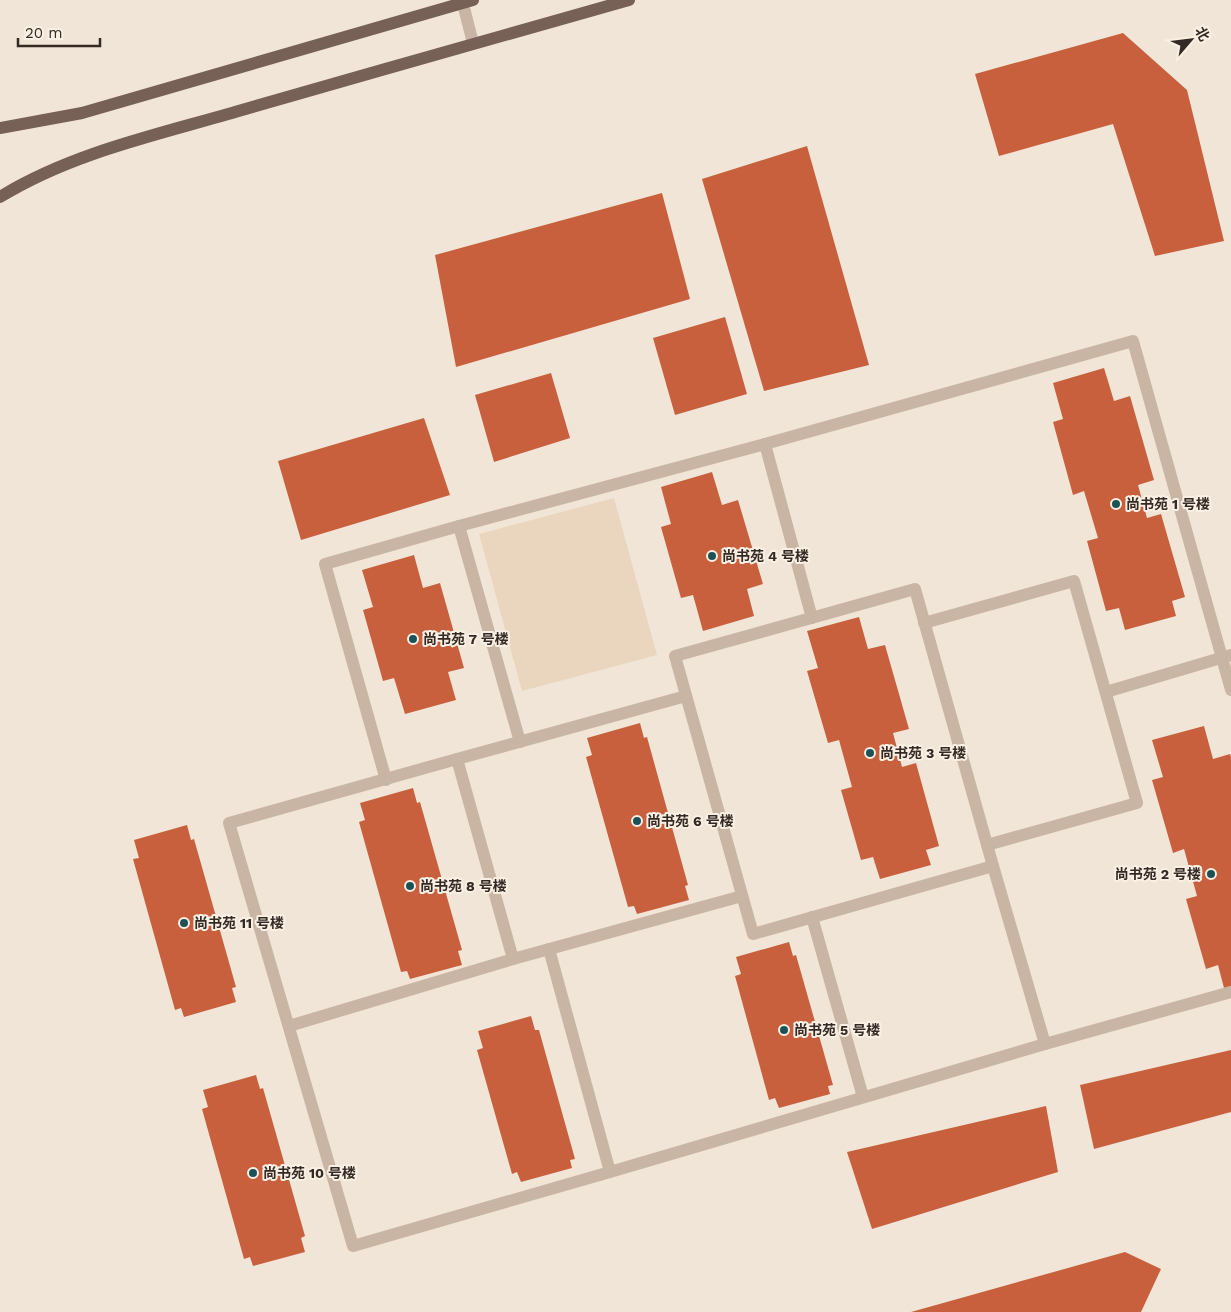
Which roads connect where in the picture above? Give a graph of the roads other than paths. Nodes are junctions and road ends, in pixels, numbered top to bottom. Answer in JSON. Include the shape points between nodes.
{"nodes":[{"id":1,"x":629,"y":0,"type":"edge"},
{"id":2,"x":466,"y":1,"type":"edge"},
{"id":3,"x":473,"y":43,"type":"junction"},
{"id":4,"x":0,"y":128,"type":"edge"},
{"id":5,"x":0,"y":197,"type":"edge"},
{"id":6,"x":765,"y":444,"type":"junction"},
{"id":7,"x":459,"y":526,"type":"junction"},
{"id":8,"x":812,"y":618,"type":"junction"},
{"id":9,"x":924,"y":623,"type":"junction"},
{"id":10,"x":1226,"y":656,"type":"edge"},
{"id":11,"x":1231,"y":690,"type":"edge"},
{"id":12,"x":1106,"y":692,"type":"junction"},
{"id":13,"x":686,"y":696,"type":"junction"},
{"id":14,"x":520,"y":742,"type":"junction"},
{"id":15,"x":457,"y":760,"type":"junction"},
{"id":16,"x":386,"y":780,"type":"junction"},
{"id":17,"x":987,"y":845,"type":"junction"},
{"id":18,"x":993,"y":866,"type":"junction"},
{"id":19,"x":742,"y":896,"type":"junction"},
{"id":20,"x":812,"y":917,"type":"junction"},
{"id":21,"x":549,"y":949,"type":"junction"},
{"id":22,"x":513,"y":959,"type":"junction"},
{"id":23,"x":1231,"y":992,"type":"edge"},
{"id":24,"x":289,"y":1026,"type":"junction"},
{"id":25,"x":1045,"y":1044,"type":"junction"},
{"id":26,"x":863,"y":1097,"type":"junction"},
{"id":27,"x":610,"y":1172,"type":"junction"}],
"edges":[{"from":1,"to":3,"type":"main road"},
{"from":2,"to":3,"type":"street"},
{"from":2,"to":4,"type":"main road","via":[[82,113]]},
{"from":3,"to":5,"type":"main road","via":[[94,154],[21,184]]},
{"from":6,"to":7,"type":"street"},
{"from":6,"to":8,"type":"street"},
{"from":6,"to":10,"type":"street","via":[[1133,342]]},
{"from":7,"to":14,"type":"street"},
{"from":7,"to":16,"type":"street","via":[[325,564]]},
{"from":8,"to":9,"type":"street","via":[[915,589]]},
{"from":8,"to":13,"type":"street","via":[[675,656]]},
{"from":9,"to":12,"type":"street","via":[[1074,580]]},
{"from":9,"to":17,"type":"street"},
{"from":10,"to":11,"type":"street"},
{"from":10,"to":12,"type":"street"},
{"from":12,"to":17,"type":"street","via":[[1137,803]]},
{"from":13,"to":14,"type":"street"},
{"from":13,"to":19,"type":"street"},
{"from":14,"to":15,"type":"street"},
{"from":15,"to":16,"type":"street"},
{"from":15,"to":22,"type":"street"},
{"from":16,"to":24,"type":"street","via":[[229,823]]},
{"from":17,"to":18,"type":"street"},
{"from":18,"to":20,"type":"street"},
{"from":18,"to":25,"type":"street"},
{"from":19,"to":20,"type":"street","via":[[753,934]]},
{"from":19,"to":21,"type":"street"},
{"from":20,"to":26,"type":"street"},
{"from":21,"to":22,"type":"street"},
{"from":21,"to":27,"type":"street"},
{"from":22,"to":24,"type":"street"},
{"from":23,"to":25,"type":"street"},
{"from":24,"to":27,"type":"street","via":[[353,1246]]},
{"from":25,"to":26,"type":"street"},
{"from":26,"to":27,"type":"street"}]}
